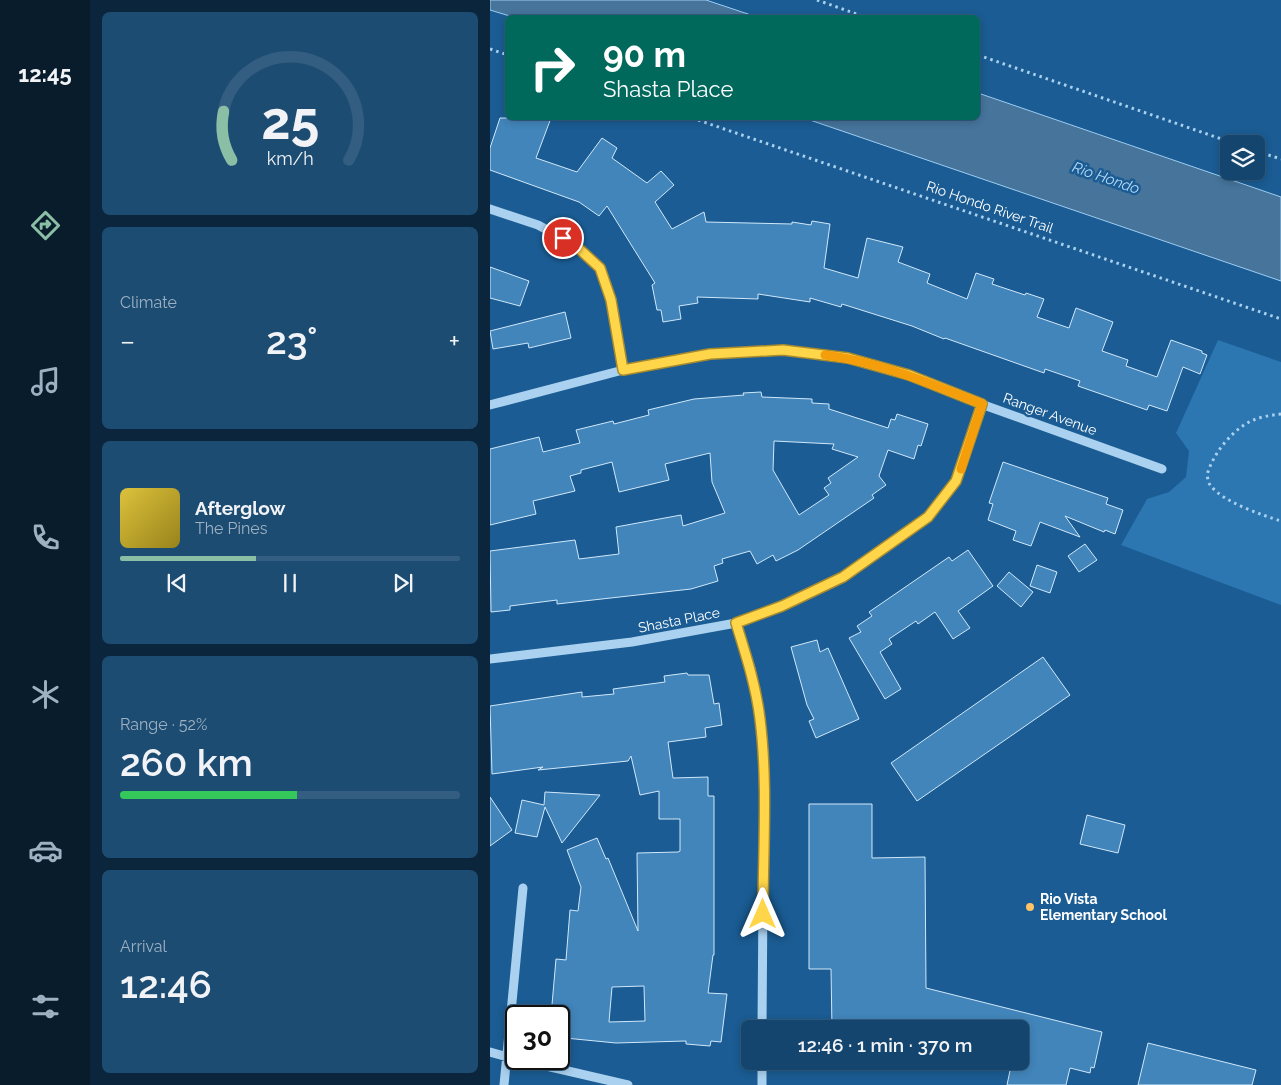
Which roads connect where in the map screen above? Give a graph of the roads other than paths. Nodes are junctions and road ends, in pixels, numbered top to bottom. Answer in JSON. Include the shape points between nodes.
{"nodes":[{"id":1,"x":490,"y":209,"type":"edge"},
{"id":2,"x":623,"y":370,"type":"junction"},
{"id":3,"x":982,"y":404,"type":"junction"},
{"id":4,"x":490,"y":405,"type":"edge"},
{"id":5,"x":1162,"y":469,"type":"dead end"},
{"id":6,"x":736,"y":623,"type":"junction"},
{"id":7,"x":490,"y":659,"type":"edge"},
{"id":8,"x":523,"y":888,"type":"dead end"},
{"id":9,"x":511,"y":1005,"type":"edge"},
{"id":10,"x":762,"y":1020,"type":"edge"},
{"id":11,"x":490,"y":1052,"type":"edge"},
{"id":12,"x":505,"y":1056,"type":"edge"},
{"id":13,"x":505,"y":1070,"type":"edge"},
{"id":14,"x":563,"y":1070,"type":"edge"},
{"id":15,"x":762,"y":1070,"type":"edge"},
{"id":16,"x":504,"y":1085,"type":"edge"},
{"id":17,"x":628,"y":1085,"type":"edge"},
{"id":18,"x":762,"y":1085,"type":"edge"}],
"edges":[{"from":1,"to":2,"type":"street","via":[[538,226],[575,245],[600,268],[611,300]]},
{"from":2,"to":3,"type":"street","name":"Ranger Avenue","via":[[710,354],[783,350],[848,358],[909,375]]},
{"from":2,"to":4,"type":"street","name":"Ranger Avenue"},
{"from":3,"to":5,"type":"street","name":"Ranger Avenue"},
{"from":3,"to":6,"type":"street","name":"Shasta Place","via":[[956,481],[928,517],[843,577],[782,606]]},
{"from":6,"to":7,"type":"street","name":"Shasta Place","via":[[632,642]]},
{"from":6,"to":10,"type":"street","via":[[751,669],[764,761]]},
{"from":8,"to":9,"type":"street"},
{"from":11,"to":12,"type":"street"},
{"from":13,"to":16,"type":"street"},
{"from":14,"to":17,"type":"street"},
{"from":15,"to":18,"type":"street"}]}
